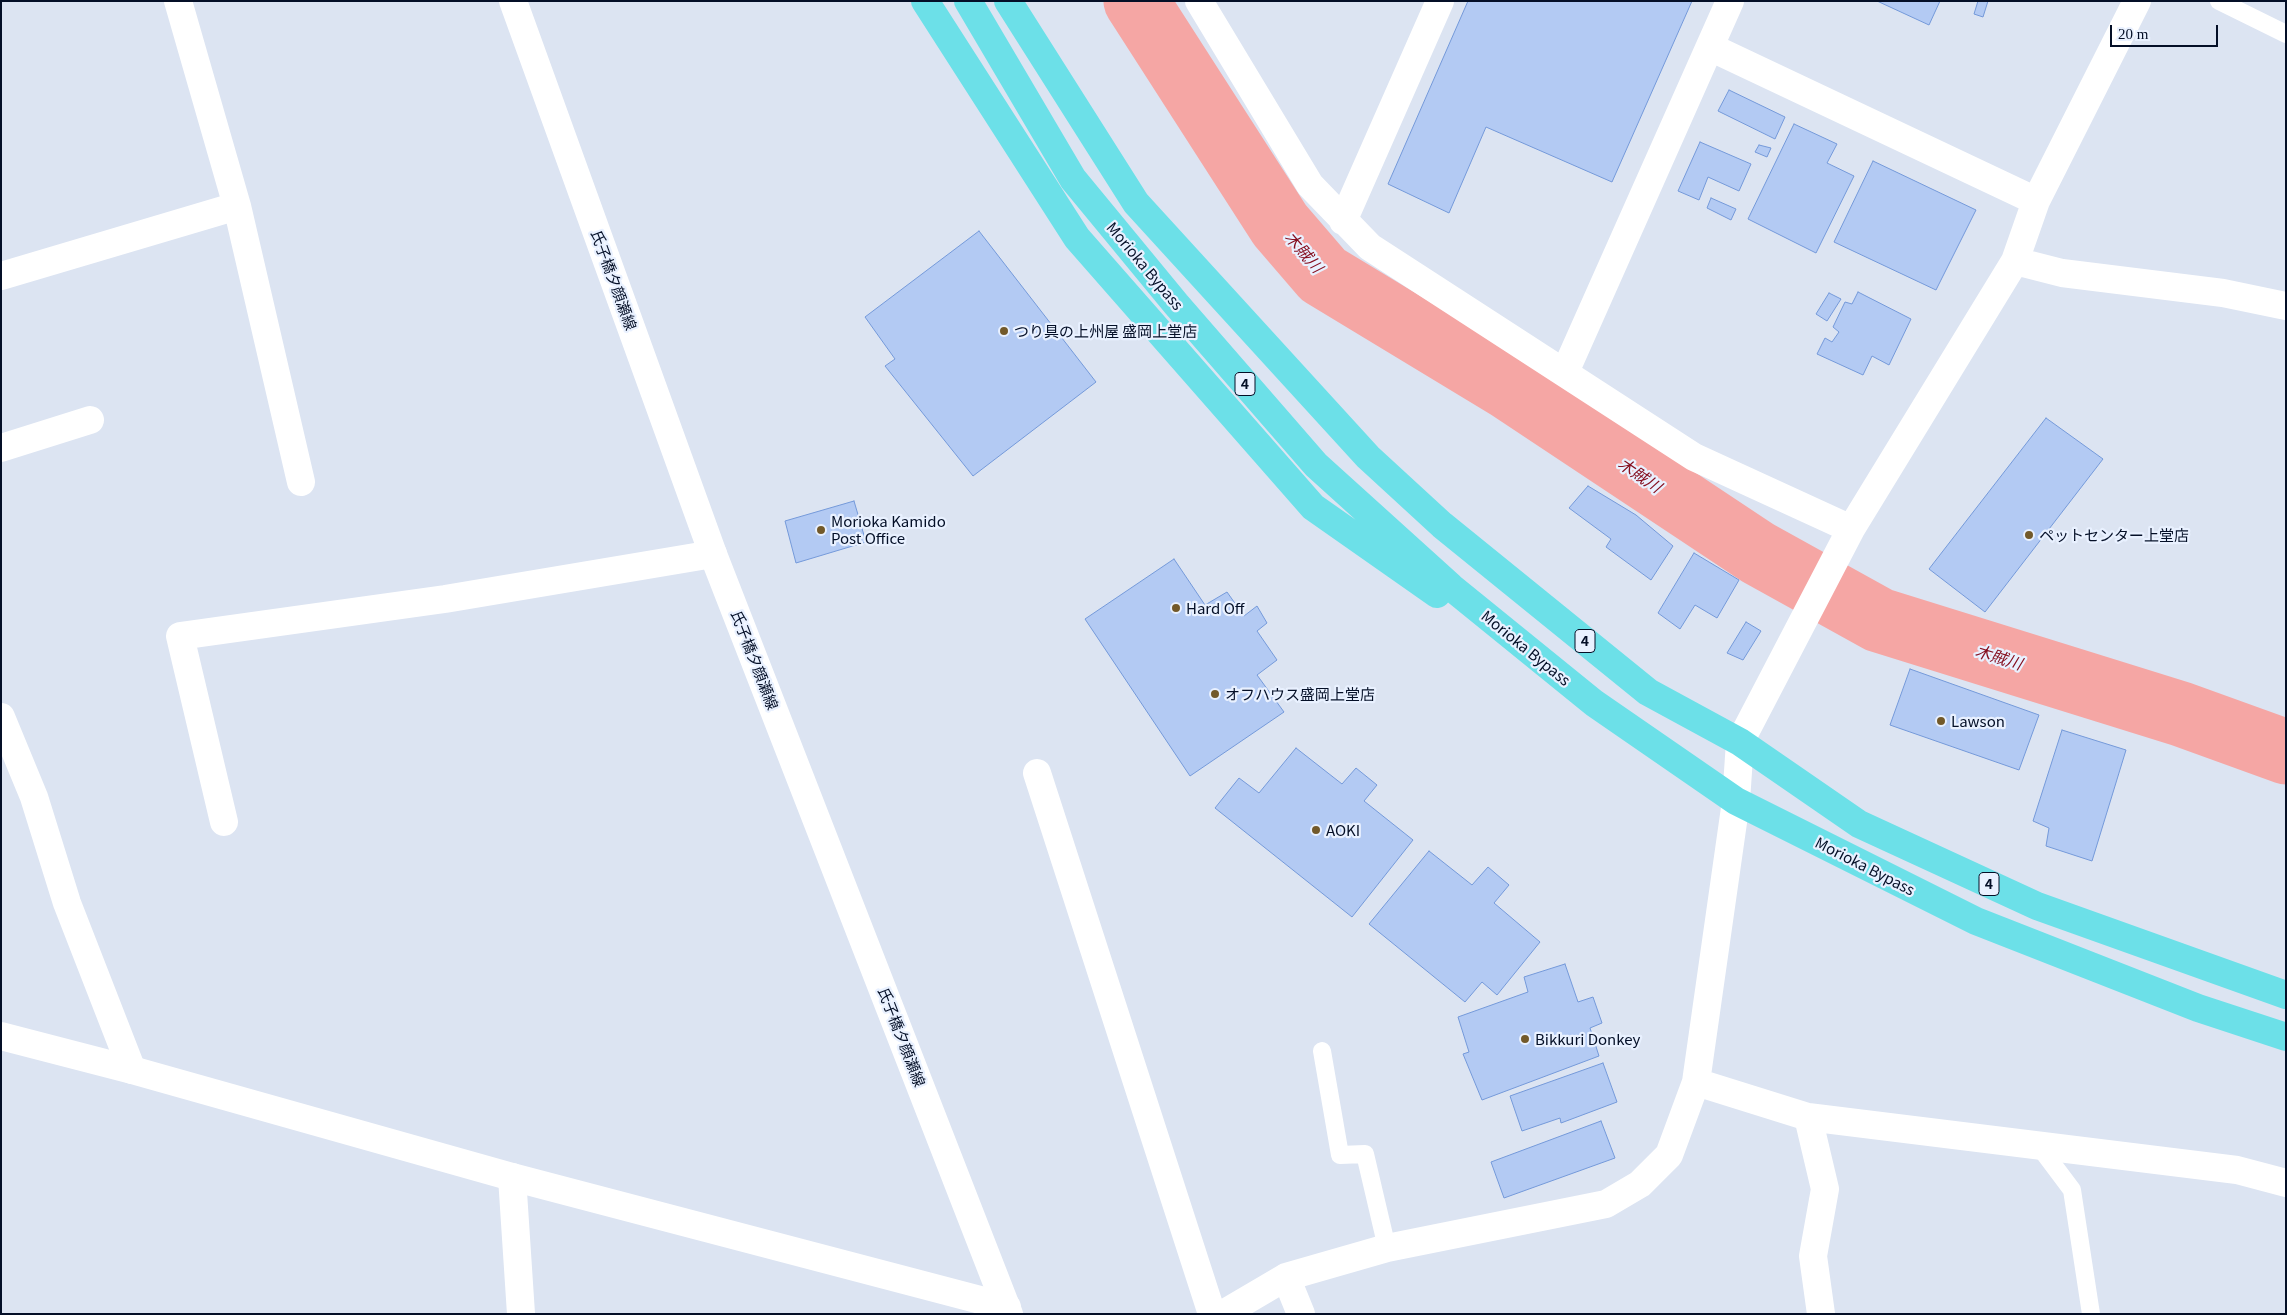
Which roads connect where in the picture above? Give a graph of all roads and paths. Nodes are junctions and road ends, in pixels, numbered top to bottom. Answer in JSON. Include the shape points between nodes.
{"nodes":[{"id":1,"x":178,"y":1,"type":"edge"},
{"id":2,"x":513,"y":1,"type":"edge"},
{"id":3,"x":925,"y":1,"type":"edge"},
{"id":4,"x":968,"y":1,"type":"edge"},
{"id":5,"x":1008,"y":1,"type":"edge"},
{"id":6,"x":1199,"y":1,"type":"edge"},
{"id":7,"x":1440,"y":1,"type":"edge"},
{"id":8,"x":1730,"y":1,"type":"edge"},
{"id":9,"x":2137,"y":1,"type":"edge"},
{"id":10,"x":2219,"y":1,"type":"edge"},
{"id":11,"x":2286,"y":34,"type":"edge"},
{"id":12,"x":1710,"y":47,"type":"junction"},
{"id":13,"x":2036,"y":201,"type":"junction"},
{"id":14,"x":237,"y":206,"type":"junction"},
{"id":15,"x":1343,"y":221,"type":"junction"},
{"id":16,"x":2015,"y":261,"type":"junction"},
{"id":17,"x":1,"y":276,"type":"edge"},
{"id":18,"x":2286,"y":306,"type":"edge"},
{"id":19,"x":1565,"y":372,"type":"junction"},
{"id":20,"x":90,"y":420,"type":"dead end"},
{"id":21,"x":1,"y":448,"type":"edge"},
{"id":22,"x":301,"y":482,"type":"dead end"},
{"id":23,"x":1850,"y":529,"type":"junction"},
{"id":24,"x":713,"y":554,"type":"junction"},
{"id":25,"x":1594,"y":704,"type":"junction"},
{"id":26,"x":1,"y":718,"type":"edge"},
{"id":27,"x":1740,"y":742,"type":"junction"},
{"id":28,"x":1037,"y":773,"type":"dead end"},
{"id":29,"x":1736,"y":801,"type":"junction"},
{"id":30,"x":224,"y":822,"type":"dead end"},
{"id":31,"x":2286,"y":995,"type":"edge"},
{"id":32,"x":1,"y":1036,"type":"edge"},
{"id":33,"x":2286,"y":1037,"type":"edge"},
{"id":34,"x":1322,"y":1051,"type":"dead end"},
{"id":35,"x":132,"y":1070,"type":"junction"},
{"id":36,"x":1696,"y":1082,"type":"junction"},
{"id":37,"x":1808,"y":1117,"type":"junction"},
{"id":38,"x":2039,"y":1146,"type":"junction"},
{"id":39,"x":512,"y":1177,"type":"junction"},
{"id":40,"x":2286,"y":1183,"type":"edge"},
{"id":41,"x":1387,"y":1248,"type":"junction"},
{"id":42,"x":1286,"y":1277,"type":"junction"},
{"id":43,"x":1008,"y":1310,"type":"edge"},
{"id":44,"x":521,"y":1314,"type":"edge"},
{"id":45,"x":1212,"y":1314,"type":"edge"},
{"id":46,"x":1223,"y":1314,"type":"edge"},
{"id":47,"x":1302,"y":1314,"type":"edge"},
{"id":48,"x":1821,"y":1314,"type":"edge"},
{"id":49,"x":2091,"y":1314,"type":"edge"}],
"edges":[{"from":1,"to":14,"type":"street"},
{"from":2,"to":24,"type":"street","name":"氏子橋夕顔瀬線"},
{"from":3,"to":25,"type":"highway","via":[[1077,238],[1313,507]]},
{"from":4,"to":25,"type":"highway","name":"Morioka Bypass","number":"4","via":[[1073,179],[1316,465],[1451,587]]},
{"from":5,"to":27,"type":"highway","number":"4","via":[[1136,203],[1368,457],[1442,525],[1648,692]]},
{"from":6,"to":15,"type":"street","via":[[1310,185]]},
{"from":7,"to":15,"type":"street"},
{"from":8,"to":12,"type":"street"},
{"from":9,"to":13,"type":"street"},
{"from":10,"to":11,"type":"lane"},
{"from":12,"to":13,"type":"street"},
{"from":12,"to":19,"type":"street"},
{"from":13,"to":16,"type":"street"},
{"from":14,"to":17,"type":"street"},
{"from":14,"to":22,"type":"street"},
{"from":15,"to":19,"type":"street","via":[[1370,247]]},
{"from":16,"to":18,"type":"street","via":[[2062,273],[2222,293]]},
{"from":16,"to":23,"type":"street"},
{"from":19,"to":23,"type":"street","via":[[1694,457]]},
{"from":20,"to":21,"type":"street"},
{"from":23,"to":27,"type":"street"},
{"from":24,"to":30,"type":"street","via":[[445,599],[180,636]]},
{"from":24,"to":43,"type":"street","name":"氏子橋夕顔瀬線"},
{"from":25,"to":29,"type":"highway","name":"Morioka Bypass","number":"4"},
{"from":26,"to":35,"type":"street","via":[[34,797],[67,902]]},
{"from":27,"to":29,"type":"street"},
{"from":27,"to":31,"type":"highway","number":"4","via":[[1859,824],[2038,906]]},
{"from":28,"to":45,"type":"street"},
{"from":29,"to":33,"type":"highway","name":"Morioka Bypass","number":"4","via":[[1976,921],[2198,1008]]},
{"from":29,"to":36,"type":"street"},
{"from":32,"to":35,"type":"street"},
{"from":34,"to":41,"type":"lane","via":[[1340,1155],[1365,1154]]},
{"from":35,"to":39,"type":"street"},
{"from":36,"to":37,"type":"street"},
{"from":36,"to":41,"type":"street","via":[[1669,1155],[1640,1184],[1606,1204]]},
{"from":37,"to":38,"type":"street"},
{"from":37,"to":48,"type":"street","via":[[1825,1190],[1813,1256]]},
{"from":38,"to":40,"type":"street","via":[[2237,1170]]},
{"from":38,"to":49,"type":"lane","via":[[2072,1190]]},
{"from":39,"to":43,"type":"street"},
{"from":39,"to":44,"type":"street"},
{"from":41,"to":42,"type":"street"},
{"from":42,"to":46,"type":"street"},
{"from":42,"to":47,"type":"street"}]}
